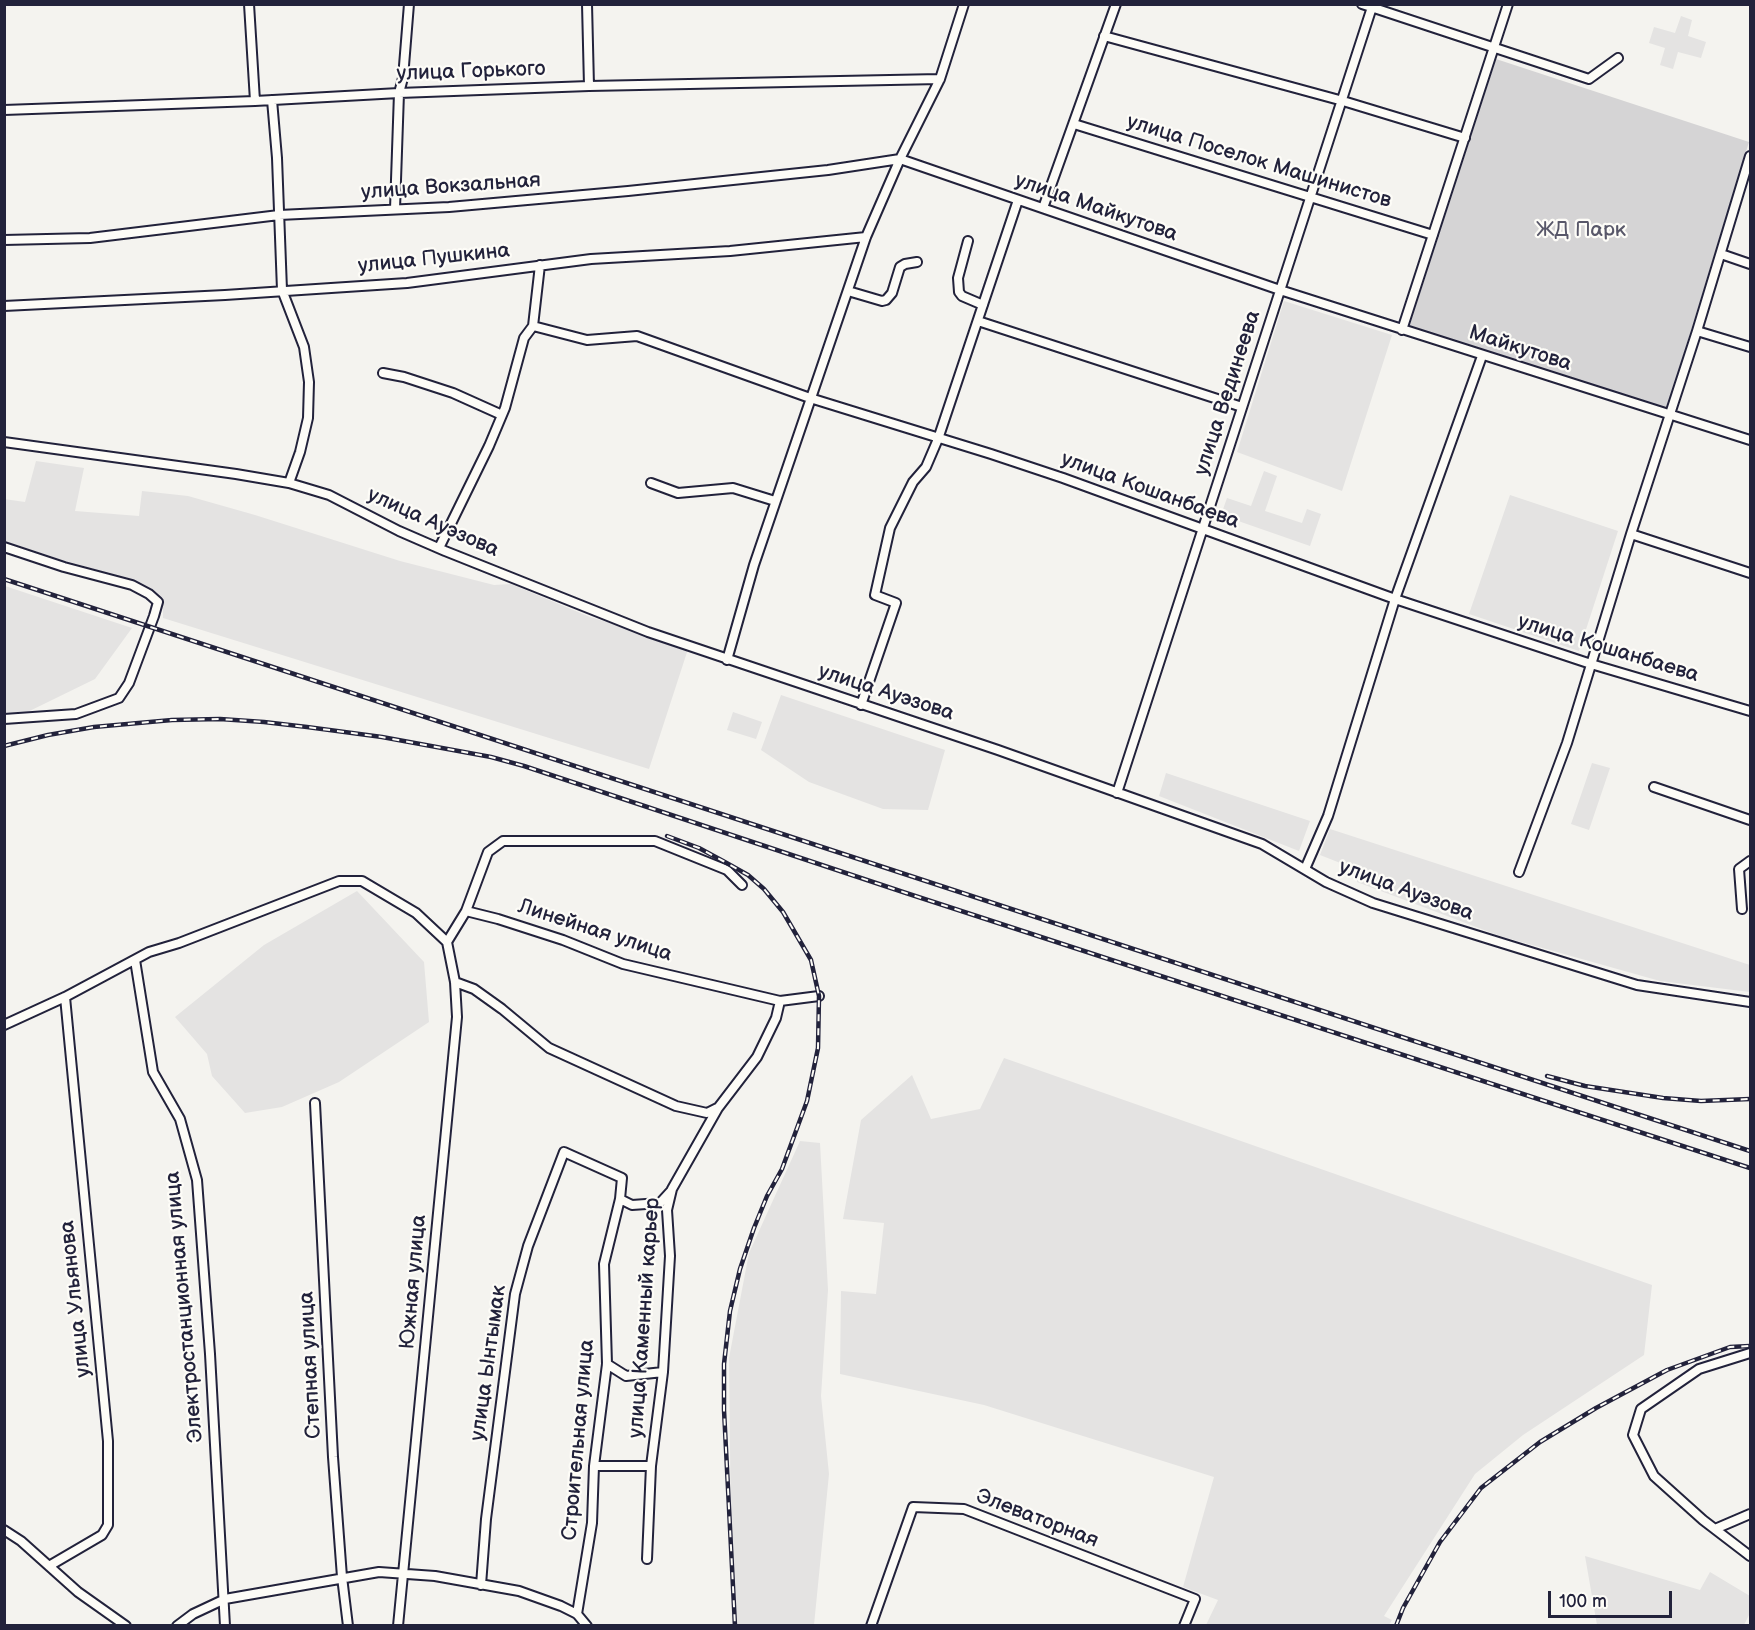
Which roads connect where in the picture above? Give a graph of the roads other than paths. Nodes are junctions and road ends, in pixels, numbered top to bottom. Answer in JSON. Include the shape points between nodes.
{"nodes":[{"id":1,"x":249,"y":4,"type":"edge"},
{"id":2,"x":408,"y":4,"type":"edge"},
{"id":3,"x":586,"y":4,"type":"edge"},
{"id":4,"x":964,"y":4,"type":"edge"},
{"id":5,"x":1116,"y":4,"type":"edge"},
{"id":6,"x":1362,"y":4,"type":"edge"},
{"id":7,"x":1508,"y":4,"type":"edge"},
{"id":8,"x":1373,"y":6,"type":"edge"},
{"id":9,"x":1104,"y":36,"type":"junction"},
{"id":10,"x":1493,"y":48,"type":"junction"},
{"id":11,"x":1618,"y":58,"type":"dead end"},
{"id":12,"x":940,"y":79,"type":"junction"},
{"id":13,"x":589,"y":86,"type":"junction"},
{"id":14,"x":399,"y":93,"type":"junction"},
{"id":15,"x":272,"y":100,"type":"junction"},
{"id":16,"x":255,"y":101,"type":"junction"},
{"id":17,"x":1343,"y":101,"type":"junction"},
{"id":18,"x":4,"y":110,"type":"edge"},
{"id":19,"x":1074,"y":124,"type":"junction"},
{"id":20,"x":1465,"y":138,"type":"junction"},
{"id":21,"x":1750,"y":156,"type":"edge"},
{"id":22,"x":900,"y":159,"type":"junction"},
{"id":23,"x":1746,"y":185,"type":"edge"},
{"id":24,"x":1311,"y":196,"type":"junction"},
{"id":25,"x":1018,"y":200,"type":"junction"},
{"id":26,"x":1042,"y":208,"type":"junction"},
{"id":27,"x":395,"y":210,"type":"junction"},
{"id":28,"x":279,"y":215,"type":"junction"},
{"id":29,"x":1433,"y":235,"type":"junction"},
{"id":30,"x":866,"y":237,"type":"junction"},
{"id":31,"x":4,"y":240,"type":"edge"},
{"id":32,"x":968,"y":241,"type":"dead end"},
{"id":33,"x":1721,"y":254,"type":"junction"},
{"id":34,"x":917,"y":262,"type":"dead end"},
{"id":35,"x":1750,"y":264,"type":"edge"},
{"id":36,"x":540,"y":265,"type":"junction"},
{"id":37,"x":282,"y":290,"type":"junction"},
{"id":38,"x":1280,"y":290,"type":"junction"},
{"id":39,"x":848,"y":291,"type":"junction"},
{"id":40,"x":983,"y":305,"type":"junction"},
{"id":41,"x":4,"y":306,"type":"edge"},
{"id":42,"x":978,"y":321,"type":"junction"},
{"id":43,"x":533,"y":326,"type":"junction"},
{"id":44,"x":1402,"y":330,"type":"junction"},
{"id":45,"x":1696,"y":331,"type":"junction"},
{"id":46,"x":1750,"y":348,"type":"edge"},
{"id":47,"x":1482,"y":356,"type":"junction"},
{"id":48,"x":383,"y":373,"type":"dead end"},
{"id":49,"x":810,"y":398,"type":"junction"},
{"id":50,"x":1242,"y":407,"type":"junction"},
{"id":51,"x":502,"y":415,"type":"junction"},
{"id":52,"x":1668,"y":415,"type":"junction"},
{"id":53,"x":938,"y":439,"type":"junction"},
{"id":54,"x":1750,"y":440,"type":"edge"},
{"id":55,"x":4,"y":442,"type":"edge"},
{"id":56,"x":290,"y":483,"type":"junction"},
{"id":57,"x":651,"y":483,"type":"dead end"},
{"id":58,"x":775,"y":501,"type":"junction"},
{"id":59,"x":1204,"y":530,"type":"junction"},
{"id":60,"x":1631,"y":534,"type":"junction"},
{"id":61,"x":4,"y":548,"type":"edge"},
{"id":62,"x":439,"y":548,"type":"junction"},
{"id":63,"x":1750,"y":573,"type":"edge"},
{"id":64,"x":1395,"y":599,"type":"junction"},
{"id":65,"x":727,"y":660,"type":"junction"},
{"id":66,"x":1591,"y":664,"type":"junction"},
{"id":67,"x":861,"y":705,"type":"junction"},
{"id":68,"x":1750,"y":711,"type":"edge"},
{"id":69,"x":4,"y":718,"type":"edge"},
{"id":70,"x":1654,"y":787,"type":"dead end"},
{"id":71,"x":1117,"y":793,"type":"junction"},
{"id":72,"x":1750,"y":820,"type":"edge"},
{"id":73,"x":1750,"y":861,"type":"edge"},
{"id":74,"x":1305,"y":869,"type":"junction"},
{"id":75,"x":1519,"y":872,"type":"dead end"},
{"id":76,"x":742,"y":885,"type":"dead end"},
{"id":77,"x":1742,"y":909,"type":"dead end"},
{"id":78,"x":466,"y":911,"type":"junction"},
{"id":79,"x":447,"y":942,"type":"junction"},
{"id":80,"x":135,"y":960,"type":"junction"},
{"id":81,"x":456,"y":982,"type":"junction"},
{"id":82,"x":819,"y":996,"type":"dead end"},
{"id":83,"x":65,"y":997,"type":"junction"},
{"id":84,"x":780,"y":1001,"type":"junction"},
{"id":85,"x":1750,"y":1002,"type":"edge"},
{"id":86,"x":4,"y":1025,"type":"edge"},
{"id":87,"x":315,"y":1103,"type":"dead end"},
{"id":88,"x":718,"y":1108,"type":"junction"},
{"id":89,"x":672,"y":1190,"type":"junction"},
{"id":90,"x":620,"y":1199,"type":"junction"},
{"id":91,"x":1750,"y":1353,"type":"edge"},
{"id":92,"x":607,"y":1364,"type":"junction"},
{"id":93,"x":663,"y":1372,"type":"junction"},
{"id":94,"x":594,"y":1466,"type":"junction"},
{"id":95,"x":651,"y":1466,"type":"junction"},
{"id":96,"x":1750,"y":1514,"type":"edge"},
{"id":97,"x":1715,"y":1529,"type":"junction"},
{"id":98,"x":4,"y":1530,"type":"edge"},
{"id":99,"x":1750,"y":1556,"type":"edge"},
{"id":100,"x":647,"y":1559,"type":"dead end"},
{"id":101,"x":49,"y":1566,"type":"junction"},
{"id":102,"x":404,"y":1573,"type":"junction"},
{"id":103,"x":342,"y":1577,"type":"junction"},
{"id":104,"x":481,"y":1585,"type":"junction"},
{"id":105,"x":225,"y":1599,"type":"junction"},
{"id":106,"x":577,"y":1614,"type":"junction"},
{"id":107,"x":126,"y":1626,"type":"edge"},
{"id":108,"x":177,"y":1626,"type":"edge"},
{"id":109,"x":225,"y":1626,"type":"edge"},
{"id":110,"x":348,"y":1626,"type":"edge"},
{"id":111,"x":398,"y":1626,"type":"edge"},
{"id":112,"x":587,"y":1626,"type":"edge"},
{"id":113,"x":871,"y":1626,"type":"edge"},
{"id":114,"x":1184,"y":1626,"type":"edge"}],
"edges":[{"from":1,"to":16,"type":"street"},
{"from":2,"to":14,"type":"street"},
{"from":3,"to":13,"type":"street"},
{"from":4,"to":12,"type":"street"},
{"from":5,"to":9,"type":"street"},
{"from":6,"to":8,"type":"street"},
{"from":7,"to":10,"type":"street"},
{"from":8,"to":10,"type":"street"},
{"from":8,"to":17,"type":"street","name":"улица Вединеева"},
{"from":9,"to":17,"type":"street"},
{"from":9,"to":19,"type":"street"},
{"from":10,"to":11,"type":"street","via":[[1589,79]]},
{"from":10,"to":20,"type":"street"},
{"from":12,"to":13,"type":"street","name":"улица Горького"},
{"from":12,"to":22,"type":"street"},
{"from":13,"to":14,"type":"street","name":"улица Горького"},
{"from":14,"to":15,"type":"street","name":"улица Горького"},
{"from":14,"to":27,"type":"street"},
{"from":15,"to":16,"type":"street","name":"улица Горького"},
{"from":15,"to":28,"type":"street"},
{"from":16,"to":18,"type":"street","name":"улица Горького"},
{"from":17,"to":20,"type":"street"},
{"from":17,"to":24,"type":"street","name":"улица Вединеева"},
{"from":19,"to":24,"type":"street","name":"улица Поселок Машинистов"},
{"from":19,"to":26,"type":"street"},
{"from":20,"to":29,"type":"street"},
{"from":21,"to":23,"type":"street"},
{"from":22,"to":25,"type":"street","name":"улица Майкутова"},
{"from":22,"to":27,"type":"street","name":"улица Вокзальная","via":[[628,192]]},
{"from":22,"to":30,"type":"street"},
{"from":23,"to":33,"type":"street"},
{"from":24,"to":29,"type":"street","name":"улица Поселок Машинистов"},
{"from":24,"to":38,"type":"street","name":"улица Вединеева"},
{"from":25,"to":26,"type":"street","name":"улица Майкутова"},
{"from":25,"to":40,"type":"street"},
{"from":26,"to":38,"type":"street","name":"улица Майкутова"},
{"from":27,"to":28,"type":"street","name":"улица Вокзальная"},
{"from":28,"to":31,"type":"street","name":"улица Вокзальная","via":[[90,238]]},
{"from":28,"to":37,"type":"street"},
{"from":29,"to":44,"type":"street"},
{"from":30,"to":36,"type":"street","name":"улица Пушкина"},
{"from":30,"to":39,"type":"street"},
{"from":32,"to":40,"type":"street","via":[[958,278],[959,292]]},
{"from":33,"to":35,"type":"street"},
{"from":33,"to":45,"type":"street"},
{"from":34,"to":39,"type":"street","via":[[900,267],[886,300]]},
{"from":36,"to":37,"type":"street","name":"улица Пушкина","via":[[407,282]]},
{"from":36,"to":43,"type":"street"},
{"from":37,"to":41,"type":"street","name":"улица Пушкина"},
{"from":37,"to":56,"type":"street","via":[[304,346],[309,382],[308,418]]},
{"from":38,"to":44,"type":"street","name":"Майкутова"},
{"from":38,"to":50,"type":"street","name":"улица Вединеева"},
{"from":39,"to":49,"type":"street"},
{"from":40,"to":42,"type":"street"},
{"from":42,"to":50,"type":"street"},
{"from":42,"to":53,"type":"street"},
{"from":43,"to":49,"type":"street","name":"улица Кошанбаева","via":[[587,340],[637,336]]},
{"from":43,"to":51,"type":"street","via":[[524,338]]},
{"from":44,"to":47,"type":"street","name":"Майкутова"},
{"from":45,"to":46,"type":"street"},
{"from":45,"to":52,"type":"street"},
{"from":47,"to":52,"type":"street","name":"Майкутова"},
{"from":47,"to":64,"type":"street"},
{"from":48,"to":51,"type":"street","via":[[453,393]]},
{"from":49,"to":53,"type":"street","name":"улица Кошанбаева"},
{"from":49,"to":58,"type":"street"},
{"from":50,"to":59,"type":"street","name":"улица Вединеева"},
{"from":51,"to":62,"type":"street"},
{"from":52,"to":54,"type":"street","name":"Майкутова"},
{"from":52,"to":60,"type":"street"},
{"from":53,"to":59,"type":"street","name":"улица Кошанбаева","via":[[1063,478]]},
{"from":53,"to":67,"type":"street","via":[[890,528],[875,595],[896,603]]},
{"from":55,"to":56,"type":"street","name":"улица Ауэзова"},
{"from":56,"to":62,"type":"street","name":"улица Ауэзова","via":[[328,495]]},
{"from":57,"to":58,"type":"street","via":[[678,493],[733,488]]},
{"from":58,"to":65,"type":"street"},
{"from":59,"to":64,"type":"street","name":"улица Кошанбаева"},
{"from":59,"to":71,"type":"street","name":"улица Вединеева"},
{"from":60,"to":63,"type":"street"},
{"from":60,"to":66,"type":"street"},
{"from":61,"to":69,"type":"street","via":[[132,585],[158,602],[129,683],[119,698],[76,714]]},
{"from":62,"to":65,"type":"street","name":"улица Ауэзова"},
{"from":64,"to":66,"type":"street","name":"улица Кошанбаева"},
{"from":64,"to":74,"type":"street","via":[[1328,816]]},
{"from":65,"to":67,"type":"street","name":"улица Ауэзова"},
{"from":66,"to":68,"type":"street","name":"улица Кошанбаева"},
{"from":66,"to":75,"type":"street","via":[[1567,743]]},
{"from":67,"to":71,"type":"street","name":"улица Ауэзова"},
{"from":70,"to":72,"type":"street"},
{"from":71,"to":74,"type":"street","name":"улица Ауэзова","via":[[1262,844]]},
{"from":73,"to":77,"type":"street","via":[[1739,869]]},
{"from":74,"to":85,"type":"street","name":"улица Ауэзова","via":[[1373,903],[1637,985]]},
{"from":76,"to":78,"type":"street","via":[[727,870],[655,841],[503,841],[488,852]]},
{"from":78,"to":79,"type":"street"},
{"from":78,"to":84,"type":"street","name":"Линейная улица","via":[[563,940],[623,964]]},
{"from":79,"to":80,"type":"street","via":[[416,913],[362,880],[339,881]]},
{"from":79,"to":81,"type":"street","name":"Южная улица"},
{"from":80,"to":83,"type":"street"},
{"from":80,"to":105,"type":"street","name":"Электростанционная улица","via":[[153,1072],[180,1119],[197,1180]]},
{"from":81,"to":88,"type":"street","via":[[474,989],[549,1048],[598,1072],[676,1106],[707,1113]]},
{"from":81,"to":102,"type":"street","name":"Южная улица","via":[[457,1017]]},
{"from":82,"to":84,"type":"street","name":"Линейная улица"},
{"from":83,"to":86,"type":"street"},
{"from":83,"to":101,"type":"street","name":"улица Ульянова","via":[[108,1441],[108,1525],[102,1535]]},
{"from":84,"to":88,"type":"street","name":"улица Каменный карьер","via":[[757,1057]]},
{"from":87,"to":103,"type":"street","name":"Степная улица"},
{"from":88,"to":89,"type":"street","name":"улица Каменный карьер"},
{"from":89,"to":90,"type":"street","via":[[660,1203],[632,1205]]},
{"from":89,"to":93,"type":"street","name":"улица Каменный карьер","via":[[667,1210],[670,1256]]},
{"from":90,"to":92,"type":"street","name":"Строительная улица","via":[[604,1263]]},
{"from":90,"to":104,"type":"street","name":"улица Ынтымак","via":[[622,1178],[564,1152],[528,1246],[515,1294]]},
{"from":91,"to":97,"type":"street","via":[[1699,1369],[1641,1409],[1632,1435],[1654,1476]]},
{"from":92,"to":93,"type":"street","via":[[626,1376]]},
{"from":92,"to":94,"type":"street","name":"Строительная улица"},
{"from":93,"to":95,"type":"street","name":"улица Каменный карьер"},
{"from":94,"to":95,"type":"street"},
{"from":94,"to":106,"type":"street","name":"Строительная улица","via":[[592,1523]]},
{"from":95,"to":100,"type":"street","name":"улица Каменный карьер"},
{"from":96,"to":97,"type":"street"},
{"from":97,"to":99,"type":"street"},
{"from":98,"to":101,"type":"street"},
{"from":101,"to":107,"type":"street"},
{"from":102,"to":103,"type":"street"},
{"from":102,"to":104,"type":"street"},
{"from":102,"to":111,"type":"street","name":"Южная улица"},
{"from":103,"to":105,"type":"street"},
{"from":103,"to":110,"type":"street","name":"Степная улица"},
{"from":104,"to":106,"type":"street","via":[[519,1591]]},
{"from":105,"to":108,"type":"street"},
{"from":105,"to":109,"type":"street","name":"Электростанционная улица"},
{"from":106,"to":112,"type":"street"},
{"from":113,"to":114,"type":"street","name":"Элеваторная","via":[[913,1507],[964,1509],[1195,1599]]}]}
